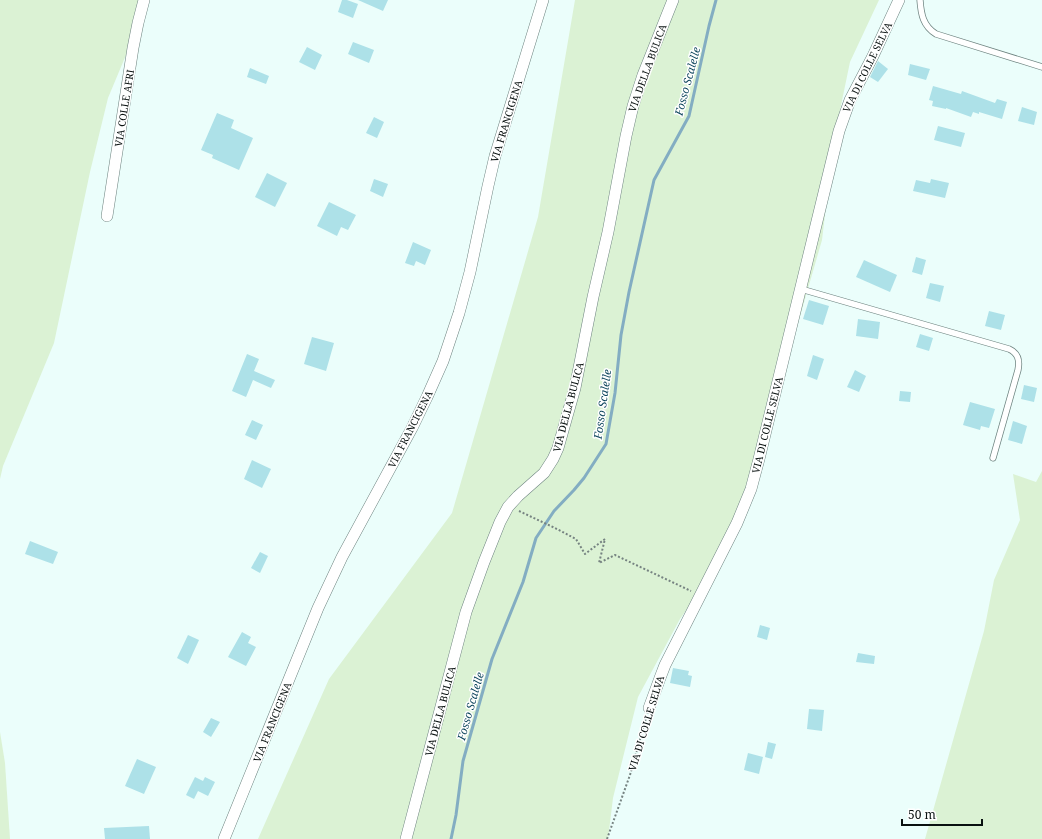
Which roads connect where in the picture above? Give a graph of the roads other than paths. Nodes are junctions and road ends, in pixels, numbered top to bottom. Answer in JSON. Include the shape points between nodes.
{"nodes":[{"id":1,"x":144,"y":0,"type":"edge"},
{"id":2,"x":543,"y":0,"type":"edge"},
{"id":3,"x":672,"y":0,"type":"edge"},
{"id":4,"x":899,"y":0,"type":"edge"},
{"id":5,"x":920,"y":0,"type":"edge"},
{"id":6,"x":1042,"y":67,"type":"edge"},
{"id":7,"x":107,"y":216,"type":"dead end"},
{"id":8,"x":801,"y":289,"type":"junction"},
{"id":9,"x":993,"y":458,"type":"dead end"},
{"id":10,"x":649,"y":708,"type":"road end"},
{"id":11,"x":224,"y":839,"type":"edge"},
{"id":12,"x":406,"y":839,"type":"edge"}],
"edges":[{"from":1,"to":7,"type":"street","name":"VIA COLLE AFRI","via":[[133,48]]},
{"from":2,"to":11,"type":"street","name":"VIA FRANCIGENA","via":[[495,156],[470,272],[443,361],[412,428],[326,589]]},
{"from":3,"to":12,"type":"street","name":"VIA DELLA BULICA","via":[[643,75],[627,129],[575,388],[558,448],[544,472],[508,507],[497,527],[468,607]]},
{"from":4,"to":8,"type":"street","name":"VIA DI COLLE SELVA","via":[[850,100],[842,123]]},
{"from":5,"to":6,"type":"lane","via":[[923,20],[936,34]]},
{"from":8,"to":9,"type":"lane","via":[[1015,353],[1019,360],[1018,370]]},
{"from":8,"to":10,"type":"street","name":"VIA DI COLLE SELVA","via":[[760,459],[750,490],[733,532],[665,665]]}]}
